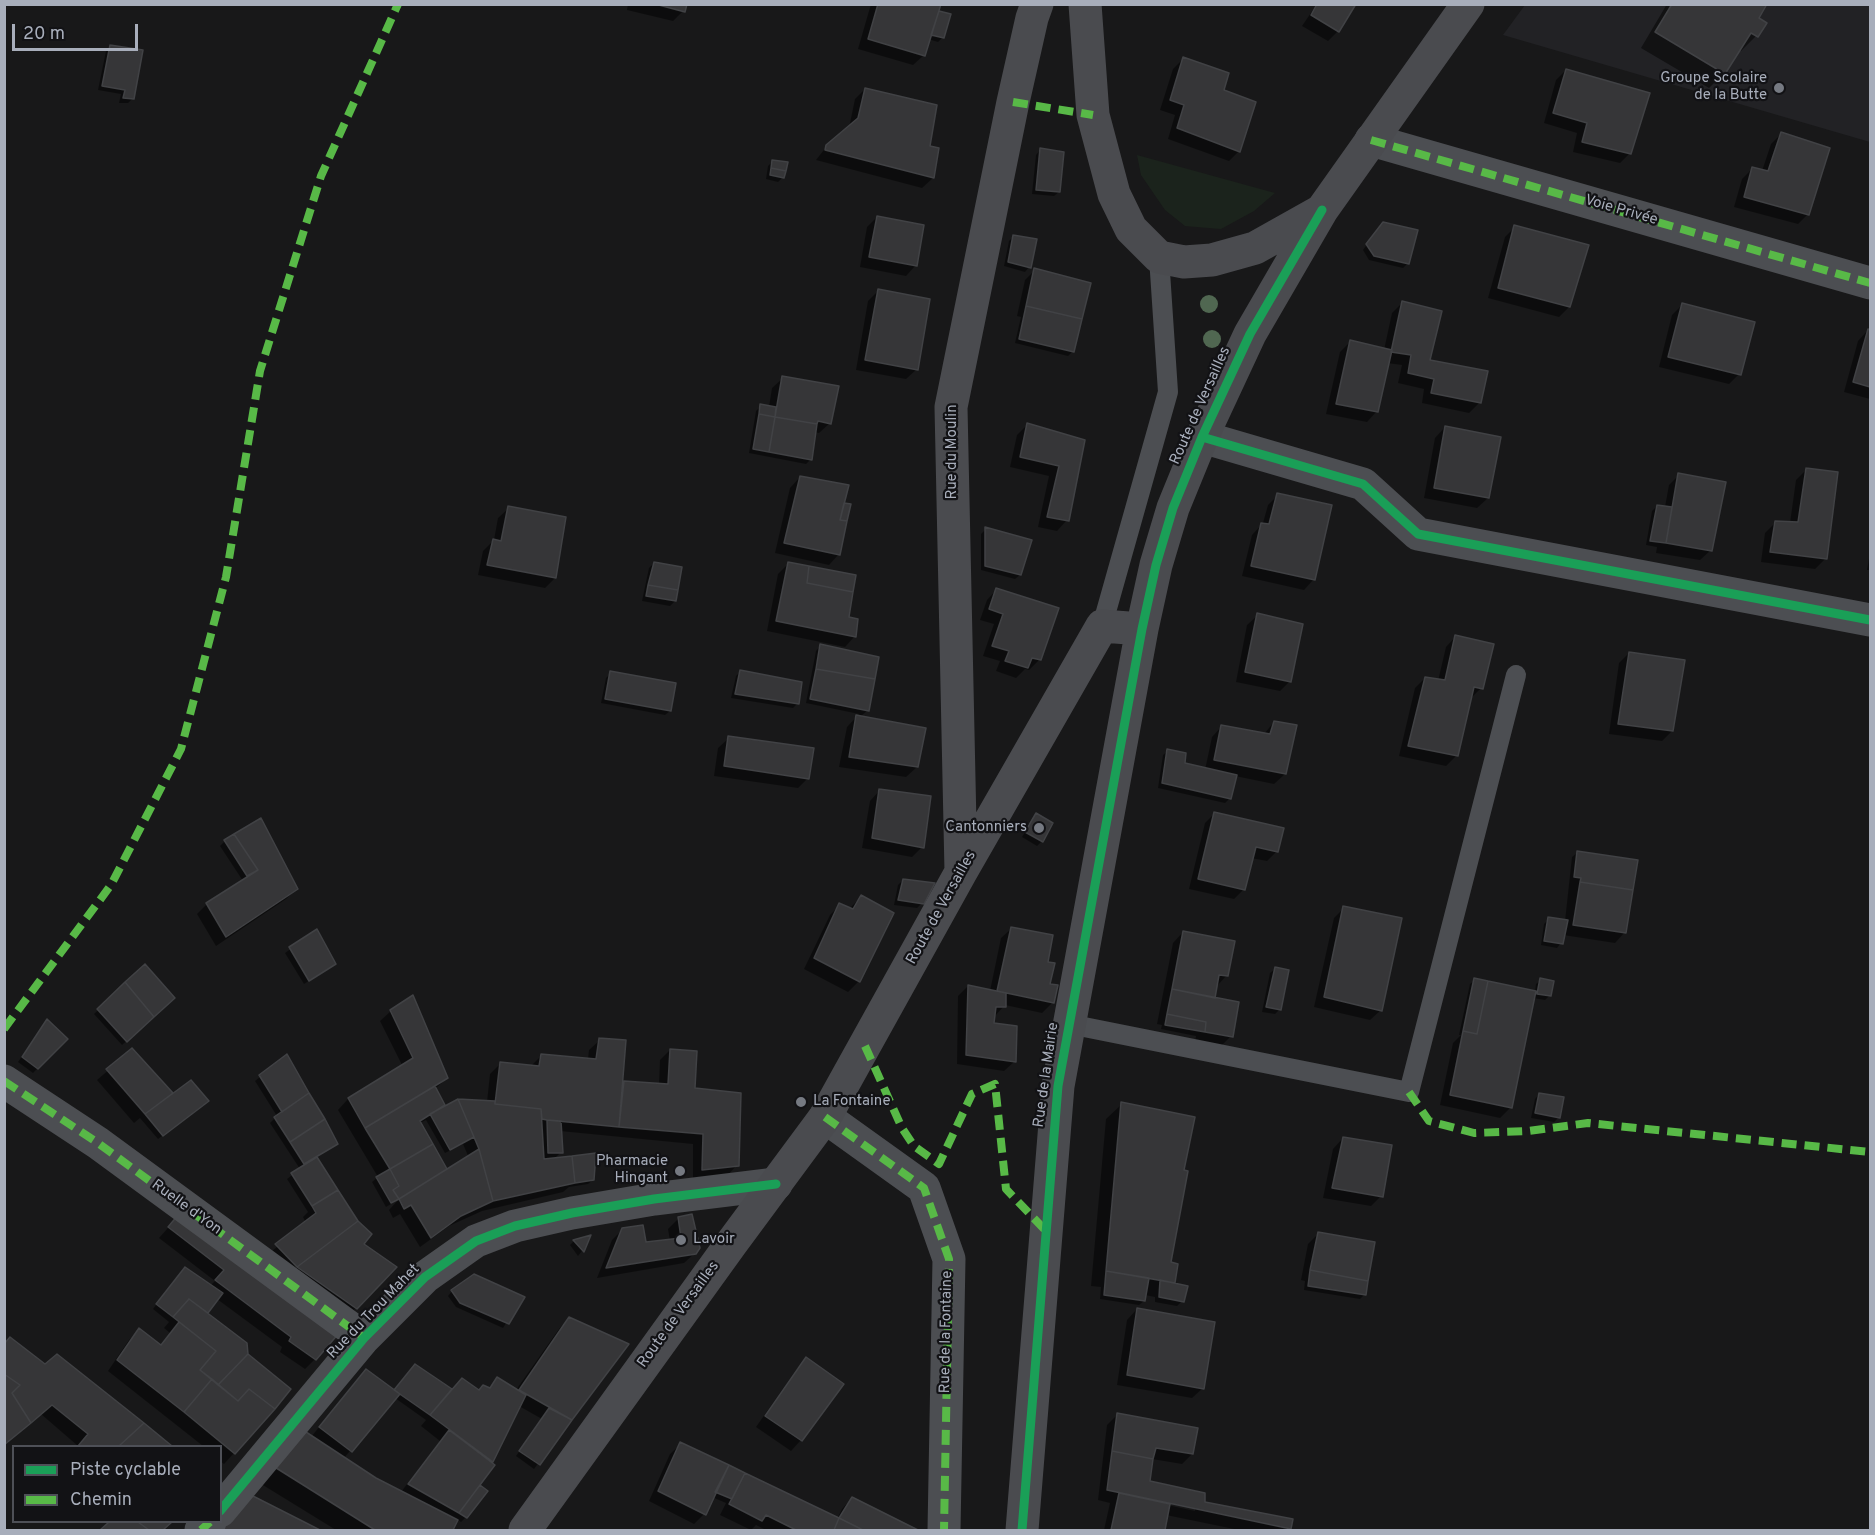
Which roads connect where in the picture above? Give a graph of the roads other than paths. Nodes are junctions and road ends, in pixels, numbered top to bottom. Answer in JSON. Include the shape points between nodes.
{"nodes":[{"id":1,"x":1037,"y":4,"type":"edge"},
{"id":2,"x":1085,"y":4,"type":"edge"},
{"id":3,"x":1468,"y":4,"type":"edge"},
{"id":4,"x":1371,"y":140,"type":"junction"},
{"id":5,"x":1322,"y":210,"type":"junction"},
{"id":6,"x":1159,"y":257,"type":"junction"},
{"id":7,"x":1870,"y":283,"type":"edge"},
{"id":8,"x":1202,"y":437,"type":"junction"},
{"id":9,"x":1870,"y":620,"type":"edge"},
{"id":10,"x":1102,"y":626,"type":"junction"},
{"id":11,"x":1142,"y":629,"type":"junction"},
{"id":12,"x":1516,"y":675,"type":"dead end"},
{"id":13,"x":961,"y":872,"type":"junction"},
{"id":14,"x":1069,"y":1024,"type":"junction"},
{"id":15,"x":4,"y":1081,"type":"edge"},
{"id":16,"x":825,"y":1117,"type":"junction"},
{"id":17,"x":776,"y":1184,"type":"junction"},
{"id":18,"x":364,"y":1338,"type":"junction"},
{"id":19,"x":222,"y":1508,"type":"edge"},
{"id":20,"x":525,"y":1530,"type":"edge"},
{"id":21,"x":944,"y":1530,"type":"edge"},
{"id":22,"x":1022,"y":1530,"type":"edge"}],
"edges":[{"from":1,"to":13,"type":"main road","name":"Rue du Moulin","via":[[1015,92],[951,407]]},
{"from":2,"to":6,"type":"main road","via":[[1093,115],[1114,194],[1131,229]]},
{"from":3,"to":4,"type":"main road","name":"Route de Versailles"},
{"from":4,"to":5,"type":"main road","name":"Route de Versailles"},
{"from":4,"to":7,"type":"street","name":"Voie Privée"},
{"from":5,"to":6,"type":"main road","via":[[1255,249],[1212,260],[1184,262]]},
{"from":5,"to":8,"type":"main road","name":"Route de Versailles","via":[[1250,334]]},
{"from":6,"to":10,"type":"lane","via":[[1168,392]]},
{"from":8,"to":9,"type":"street","via":[[1363,484],[1418,534]]},
{"from":8,"to":11,"type":"main road","name":"Route de Versailles","via":[[1173,508]]},
{"from":10,"to":11,"type":"main road"},
{"from":10,"to":13,"type":"main road","name":"Route de Versailles"},
{"from":11,"to":14,"type":"main road","name":"Rue de la Mairie"},
{"from":12,"to":14,"type":"lane","via":[[1408,1092]]},
{"from":13,"to":16,"type":"main road","name":"Route de Versailles"},
{"from":14,"to":22,"type":"main road","name":"Rue de la Mairie","via":[[1058,1086]]},
{"from":15,"to":18,"type":"street","name":"Ruelle d'Yon","via":[[98,1143]]},
{"from":16,"to":17,"type":"main road","name":"Route de Versailles"},
{"from":16,"to":21,"type":"street","name":"Rue de la Fontaine","via":[[924,1188],[949,1259]]},
{"from":17,"to":18,"type":"street","name":"Rue du Trou Mahet","via":[[654,1199],[515,1226],[476,1242],[425,1277]]},
{"from":17,"to":20,"type":"main road","name":"Route de Versailles"},
{"from":18,"to":19,"type":"street","name":"Rue du Trou Mahet"}]}
